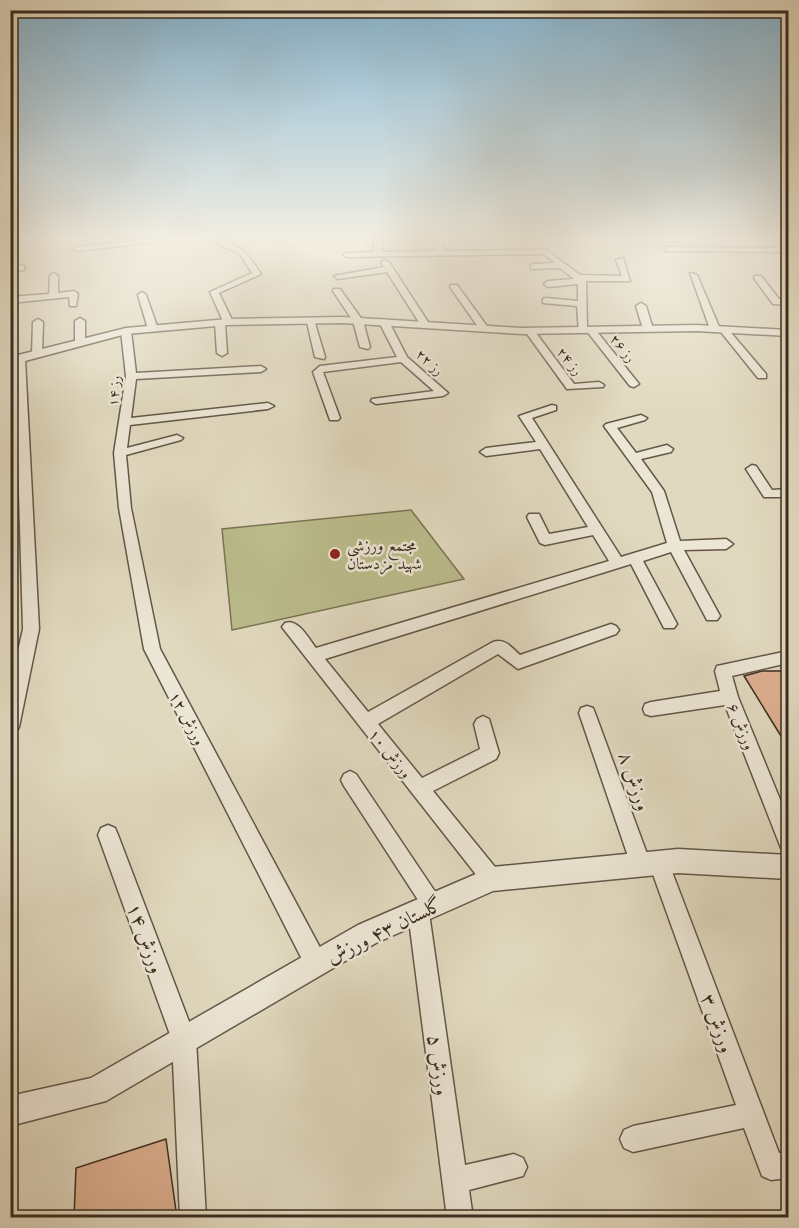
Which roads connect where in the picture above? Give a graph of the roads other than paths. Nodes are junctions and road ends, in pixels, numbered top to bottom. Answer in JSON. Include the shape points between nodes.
{"nodes":[{"id":1,"x":60,"y":295,"type":"edge"},
{"id":2,"x":74,"y":295,"type":"edge"},
{"id":3,"x":142,"y":295,"type":"dead end"},
{"id":4,"x":215,"y":295,"type":"edge"},
{"id":5,"x":340,"y":295,"type":"edge"},
{"id":6,"x":405,"y":295,"type":"edge"},
{"id":7,"x":460,"y":295,"type":"edge"},
{"id":8,"x":581,"y":295,"type":"edge"},
{"id":9,"x":703,"y":295,"type":"edge"},
{"id":10,"x":771,"y":295,"type":"edge"},
{"id":11,"x":53,"y":296,"type":"joint"},
{"id":12,"x":10,"y":300,"type":"edge"},
{"id":13,"x":546,"y":301,"type":"dead end"},
{"id":14,"x":789,"y":302,"type":"edge"},
{"id":15,"x":73,"y":304,"type":"dead end"},
{"id":16,"x":582,"y":304,"type":"junction"},
{"id":17,"x":641,"y":306,"type":"dead end"},
{"id":18,"x":309,"y":320,"type":"junction"},
{"id":19,"x":80,"y":321,"type":"dead end"},
{"id":20,"x":358,"y":321,"type":"junction"},
{"id":21,"x":38,"y":322,"type":"dead end"},
{"id":22,"x":224,"y":322,"type":"junction"},
{"id":23,"x":384,"y":322,"type":"junction"},
{"id":24,"x":424,"y":325,"type":"junction"},
{"id":25,"x":153,"y":329,"type":"junction"},
{"id":26,"x":484,"y":329,"type":"junction"},
{"id":27,"x":648,"y":329,"type":"junction"},
{"id":28,"x":719,"y":329,"type":"junction"},
{"id":29,"x":587,"y":330,"type":"junction"},
{"id":30,"x":126,"y":331,"type":"junction"},
{"id":31,"x":530,"y":331,"type":"junction"},
{"id":32,"x":789,"y":333,"type":"edge"},
{"id":33,"x":80,"y":343,"type":"junction"},
{"id":34,"x":365,"y":347,"type":"dead end"},
{"id":35,"x":222,"y":353,"type":"dead end"},
{"id":36,"x":37,"y":354,"type":"junction"},
{"id":37,"x":320,"y":357,"type":"dead end"},
{"id":38,"x":404,"y":359,"type":"junction"},
{"id":39,"x":15,"y":360,"type":"edge"},
{"id":40,"x":261,"y":369,"type":"dead end"},
{"id":41,"x":132,"y":376,"type":"junction"},
{"id":42,"x":762,"y":376,"type":"dead end"},
{"id":43,"x":634,"y":384,"type":"dead end"},
{"id":44,"x":599,"y":385,"type":"dead end"},
{"id":45,"x":376,"y":401,"type":"dead end"},
{"id":46,"x":268,"y":406,"type":"dead end"},
{"id":47,"x":552,"y":408,"type":"dead end"},
{"id":48,"x":334,"y":417,"type":"dead end"},
{"id":49,"x":641,"y":418,"type":"dead end"},
{"id":50,"x":126,"y":422,"type":"junction"},
{"id":51,"x":177,"y":438,"type":"dead end"},
{"id":52,"x":543,"y":445,"type":"junction"},
{"id":53,"x":668,"y":449,"type":"dead end"},
{"id":54,"x":486,"y":452,"type":"dead end"},
{"id":55,"x":120,"y":453,"type":"junction"},
{"id":56,"x":633,"y":457,"type":"junction"},
{"id":57,"x":752,"y":469,"type":"dead end"},
{"id":58,"x":789,"y":493,"type":"edge"},
{"id":59,"x":534,"y":517,"type":"dead end"},
{"id":60,"x":596,"y":530,"type":"junction"},
{"id":61,"x":726,"y":544,"type":"dead end"},
{"id":62,"x":675,"y":546,"type":"junction"},
{"id":63,"x":635,"y":558,"type":"junction"},
{"id":64,"x":617,"y":563,"type":"junction"},
{"id":65,"x":712,"y":616,"type":"dead end"},
{"id":66,"x":669,"y":624,"type":"dead end"},
{"id":67,"x":290,"y":627,"type":"dead end"},
{"id":68,"x":611,"y":630,"type":"dead end"},
{"id":69,"x":313,"y":656,"type":"junction"},
{"id":70,"x":787,"y":657,"type":"edge"},
{"id":71,"x":730,"y":697,"type":"junction"},
{"id":72,"x":651,"y":709,"type":"dead end"},
{"id":73,"x":587,"y":713,"type":"dead end"},
{"id":74,"x":366,"y":722,"type":"junction"},
{"id":75,"x":483,"y":724,"type":"dead end"},
{"id":76,"x":10,"y":727,"type":"edge"},
{"id":77,"x":350,"y":780,"type":"dead end"},
{"id":78,"x":419,"y":789,"type":"junction"},
{"id":79,"x":108,"y":835,"type":"dead end"},
{"id":80,"x":789,"y":841,"type":"edge"},
{"id":81,"x":650,"y":864,"type":"junction"},
{"id":82,"x":789,"y":867,"type":"edge"},
{"id":83,"x":492,"y":879,"type":"junction"},
{"id":84,"x":426,"y":908,"type":"junction"},
{"id":85,"x":316,"y":963,"type":"junction"},
{"id":86,"x":184,"y":1040,"type":"junction"},
{"id":87,"x":10,"y":1112,"type":"edge"},
{"id":88,"x":752,"y":1114,"type":"junction"},
{"id":89,"x":633,"y":1139,"type":"dead end"},
{"id":90,"x":789,"y":1165,"type":"edge"},
{"id":91,"x":514,"y":1167,"type":"dead end"},
{"id":92,"x":455,"y":1180,"type":"junction"},
{"id":93,"x":193,"y":1218,"type":"edge"},
{"id":94,"x":460,"y":1218,"type":"edge"}],
"edges":[{"from":1,"to":11,"type":"street"},
{"from":2,"to":15,"type":"street"},
{"from":3,"to":25,"type":"street"},
{"from":4,"to":22,"type":"street"},
{"from":5,"to":20,"type":"street"},
{"from":6,"to":24,"type":"street"},
{"from":7,"to":26,"type":"street"},
{"from":8,"to":16,"type":"street"},
{"from":9,"to":28,"type":"street"},
{"from":10,"to":14,"type":"street","via":[[776,302]]},
{"from":11,"to":12,"type":"street"},
{"from":13,"to":16,"type":"street"},
{"from":16,"to":29,"type":"street"},
{"from":17,"to":27,"type":"street"},
{"from":18,"to":20,"type":"street"},
{"from":18,"to":22,"type":"street"},
{"from":18,"to":37,"type":"street"},
{"from":19,"to":33,"type":"street"},
{"from":20,"to":23,"type":"street"},
{"from":20,"to":34,"type":"street"},
{"from":21,"to":36,"type":"street"},
{"from":22,"to":25,"type":"street"},
{"from":22,"to":35,"type":"street"},
{"from":23,"to":24,"type":"street"},
{"from":23,"to":38,"type":"street","name":"رز ۲۲"},
{"from":24,"to":26,"type":"street"},
{"from":25,"to":30,"type":"street"},
{"from":26,"to":31,"type":"street"},
{"from":27,"to":28,"type":"street"},
{"from":27,"to":29,"type":"street"},
{"from":28,"to":32,"type":"street"},
{"from":28,"to":42,"type":"street"},
{"from":29,"to":31,"type":"street"},
{"from":29,"to":43,"type":"street","name":"رز ۲۶"},
{"from":30,"to":33,"type":"street"},
{"from":30,"to":41,"type":"street","name":"رز ۱۴"},
{"from":31,"to":44,"type":"street","name":"رز ۲۴","via":[[571,387]]},
{"from":33,"to":36,"type":"street"},
{"from":36,"to":39,"type":"street"},
{"from":38,"to":45,"type":"street","name":"رز ۲۲","via":[[443,393]]},
{"from":38,"to":48,"type":"street","via":[[320,369]]},
{"from":39,"to":76,"type":"street","via":[[31,629]]},
{"from":40,"to":41,"type":"street"},
{"from":41,"to":50,"type":"street","name":"رز ۱۴"},
{"from":46,"to":50,"type":"street"},
{"from":47,"to":52,"type":"street","via":[[525,416]]},
{"from":49,"to":56,"type":"street","via":[[610,426]]},
{"from":50,"to":55,"type":"street","name":"رز ۱۴"},
{"from":51,"to":55,"type":"street"},
{"from":52,"to":54,"type":"street"},
{"from":52,"to":60,"type":"street"},
{"from":53,"to":56,"type":"street"},
{"from":55,"to":85,"type":"street","name":"ورزش ۱۲","via":[[125,508],[152,649]]},
{"from":56,"to":62,"type":"street","via":[[658,491]]},
{"from":57,"to":58,"type":"street","via":[[768,494]]},
{"from":59,"to":60,"type":"street","via":[[545,540]]},
{"from":60,"to":64,"type":"street"},
{"from":61,"to":62,"type":"street"},
{"from":62,"to":63,"type":"street"},
{"from":62,"to":65,"type":"street"},
{"from":63,"to":64,"type":"street"},
{"from":63,"to":66,"type":"street"},
{"from":64,"to":69,"type":"street"},
{"from":67,"to":69,"type":"street","name":"ورزش ۱۰"},
{"from":68,"to":74,"type":"street","via":[[518,662],[499,646]]},
{"from":69,"to":74,"type":"street","name":"ورزش ۱۰"},
{"from":70,"to":71,"type":"street","name":"ورزش ۶","via":[[723,671]]},
{"from":71,"to":72,"type":"street"},
{"from":71,"to":80,"type":"street","name":"ورزش ۶"},
{"from":73,"to":81,"type":"street","name":"ورزش ۸"},
{"from":74,"to":78,"type":"street","name":"ورزش ۱۰"},
{"from":75,"to":78,"type":"street","via":[[490,753]]},
{"from":77,"to":84,"type":"street"},
{"from":78,"to":83,"type":"street","name":"ورزش ۱۰"},
{"from":79,"to":86,"type":"street","name":"ورزش ۱۴"},
{"from":81,"to":82,"type":"street","name":"گلستان ۴۳ ورزش","via":[[678,861]]},
{"from":81,"to":83,"type":"street","name":"گلستان ۴۳ ورزش"},
{"from":81,"to":88,"type":"street","name":"ورزش ۳"},
{"from":83,"to":84,"type":"street","name":"گلستان ۴۳ ورزش"},
{"from":84,"to":85,"type":"street","name":"گلستان ۴۳ ورزش","via":[[367,934]]},
{"from":84,"to":92,"type":"street","name":"ورزش ۵"},
{"from":85,"to":86,"type":"street","name":"گلستان ۴۳ ورزش"},
{"from":86,"to":87,"type":"street","name":"گلستان ۴۳ ورزش","via":[[96,1091]]},
{"from":86,"to":93,"type":"street","name":"ورزش ۱۴"},
{"from":88,"to":89,"type":"street"},
{"from":88,"to":90,"type":"street","name":"ورزش ۳","via":[[771,1167]]},
{"from":91,"to":92,"type":"street"},
{"from":92,"to":94,"type":"street","name":"ورزش ۵"}]}
